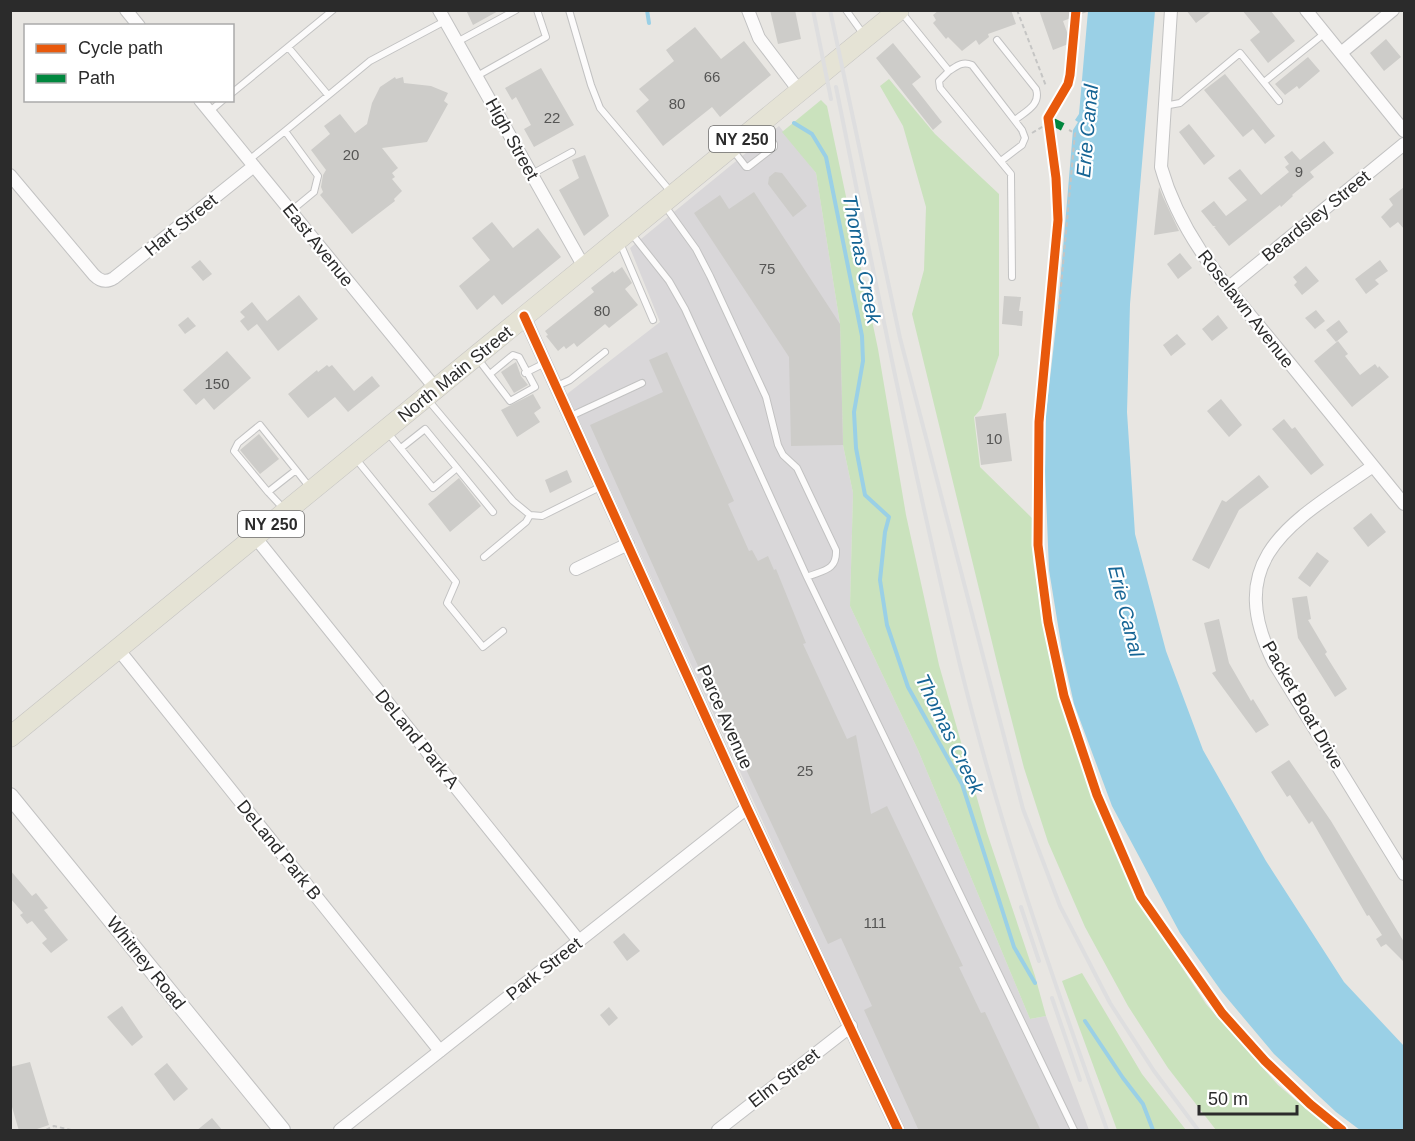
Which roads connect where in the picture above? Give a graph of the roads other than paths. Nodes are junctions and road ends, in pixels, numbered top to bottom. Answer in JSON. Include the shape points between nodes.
{"nodes":[{"id":1,"x":126,"y":10,"type":"edge"},
{"id":2,"x":333,"y":10,"type":"edge"},
{"id":3,"x":516,"y":10,"type":"edge"},
{"id":4,"x":537,"y":10,"type":"edge"},
{"id":5,"x":569,"y":10,"type":"edge"},
{"id":6,"x":748,"y":10,"type":"edge"},
{"id":7,"x":846,"y":10,"type":"edge"},
{"id":8,"x":899,"y":10,"type":"edge"},
{"id":9,"x":1171,"y":10,"type":"edge"},
{"id":10,"x":1306,"y":10,"type":"edge"},
{"id":11,"x":1393,"y":10,"type":"edge"},
{"id":12,"x":442,"y":16,"type":"edge"},
{"id":13,"x":137,"y":24,"type":"edge"},
{"id":14,"x":1324,"y":33,"type":"junction"},
{"id":15,"x":866,"y":38,"type":"junction"},
{"id":16,"x":997,"y":40,"type":"dead end"},
{"id":17,"x":457,"y":42,"type":"junction"},
{"id":18,"x":288,"y":47,"type":"junction"},
{"id":19,"x":1341,"y":53,"type":"junction"},
{"id":20,"x":949,"y":70,"type":"junction"},
{"id":21,"x":476,"y":76,"type":"junction"},
{"id":22,"x":1264,"y":82,"type":"junction"},
{"id":23,"x":234,"y":91,"type":"edge"},
{"id":24,"x":800,"y":92,"type":"junction"},
{"id":25,"x":328,"y":95,"type":"junction"},
{"id":26,"x":1279,"y":101,"type":"dead end"},
{"id":27,"x":202,"y":102,"type":"edge"},
{"id":28,"x":221,"y":102,"type":"edge"},
{"id":29,"x":1164,"y":106,"type":"junction"},
{"id":30,"x":209,"y":112,"type":"junction"},
{"id":31,"x":1015,"y":120,"type":"junction"},
{"id":32,"x":1404,"y":130,"type":"edge"},
{"id":33,"x":285,"y":131,"type":"junction"},
{"id":34,"x":1404,"y":144,"type":"edge"},
{"id":35,"x":572,"y":152,"type":"dead end"},
{"id":36,"x":1001,"y":161,"type":"junction"},
{"id":37,"x":251,"y":164,"type":"junction"},
{"id":38,"x":532,"y":174,"type":"junction"},
{"id":39,"x":10,"y":175,"type":"edge"},
{"id":40,"x":668,"y":199,"type":"junction"},
{"id":41,"x":291,"y":212,"type":"junction"},
{"id":42,"x":624,"y":235,"type":"junction"},
{"id":43,"x":584,"y":267,"type":"junction"},
{"id":44,"x":1012,"y":277,"type":"dead end"},
{"id":45,"x":1228,"y":288,"type":"junction"},
{"id":46,"x":524,"y":316,"type":"junction"},
{"id":47,"x":652,"y":320,"type":"dead end"},
{"id":48,"x":605,"y":352,"type":"dead end"},
{"id":49,"x":476,"y":356,"type":"junction"},
{"id":50,"x":546,"y":362,"type":"junction"},
{"id":51,"x":526,"y":373,"type":"junction"},
{"id":52,"x":490,"y":375,"type":"junction"},
{"id":53,"x":508,"y":383,"type":"dead end"},
{"id":54,"x":642,"y":383,"type":"dead end"},
{"id":55,"x":556,"y":386,"type":"junction"},
{"id":56,"x":500,"y":388,"type":"junction"},
{"id":57,"x":431,"y":393,"type":"junction"},
{"id":58,"x":571,"y":416,"type":"junction"},
{"id":59,"x":386,"y":430,"type":"junction"},
{"id":60,"x":401,"y":448,"type":"junction"},
{"id":61,"x":354,"y":456,"type":"junction"},
{"id":62,"x":1373,"y":466,"type":"junction"},
{"id":63,"x":457,"y":468,"type":"junction"},
{"id":64,"x":296,"y":470,"type":"junction"},
{"id":65,"x":602,"y":486,"type":"junction"},
{"id":66,"x":312,"y":490,"type":"junction"},
{"id":67,"x":268,"y":492,"type":"junction"},
{"id":68,"x":1404,"y":504,"type":"edge"},
{"id":69,"x":286,"y":511,"type":"junction"},
{"id":70,"x":493,"y":512,"type":"dead end"},
{"id":71,"x":530,"y":515,"type":"junction"},
{"id":72,"x":255,"y":537,"type":"junction"},
{"id":73,"x":628,"y":544,"type":"junction"},
{"id":74,"x":484,"y":557,"type":"dead end"},
{"id":75,"x":576,"y":569,"type":"dead end"},
{"id":76,"x":807,"y":578,"type":"junction"},
{"id":77,"x":503,"y":630,"type":"dead end"},
{"id":78,"x":118,"y":650,"type":"junction"},
{"id":79,"x":10,"y":737,"type":"edge"},
{"id":80,"x":10,"y":796,"type":"edge"},
{"id":81,"x":747,"y":808,"type":"junction"},
{"id":82,"x":1404,"y":874,"type":"edge"},
{"id":83,"x":579,"y":941,"type":"junction"},
{"id":84,"x":850,"y":1026,"type":"junction"},
{"id":85,"x":440,"y":1051,"type":"junction"},
{"id":86,"x":282,"y":1131,"type":"edge"},
{"id":87,"x":340,"y":1131,"type":"edge"},
{"id":88,"x":718,"y":1131,"type":"edge"},
{"id":89,"x":898,"y":1131,"type":"edge"},
{"id":90,"x":1074,"y":1131,"type":"edge"}],
"edges":[{"from":1,"to":13,"type":"street"},
{"from":2,"to":18,"type":"lane"},
{"from":3,"to":17,"type":"lane"},
{"from":4,"to":21,"type":"lane","via":[[546,37]]},
{"from":5,"to":40,"type":"lane","via":[[600,108]]},
{"from":6,"to":24,"type":"street","via":[[759,38]]},
{"from":7,"to":15,"type":"lane"},
{"from":8,"to":15,"type":"main road","name":"North Main Street","number":"NY 250"},
{"from":8,"to":20,"type":"lane"},
{"from":9,"to":29,"type":"street","name":"Roselawn Avenue"},
{"from":10,"to":14,"type":"street"},
{"from":11,"to":19,"type":"street"},
{"from":12,"to":17,"type":"street","name":"High Street"},
{"from":12,"to":25,"type":"lane","via":[[370,61]]},
{"from":14,"to":19,"type":"street"},
{"from":14,"to":22,"type":"lane"},
{"from":15,"to":24,"type":"main road","name":"North Main Street","number":"NY 250"},
{"from":16,"to":31,"type":"lane","via":[[1038,96],[1037,103]]},
{"from":17,"to":21,"type":"street","name":"High Street"},
{"from":18,"to":23,"type":"lane"},
{"from":18,"to":25,"type":"lane"},
{"from":19,"to":32,"type":"street"},
{"from":20,"to":31,"type":"lane","via":[[960,64],[972,66]]},
{"from":20,"to":36,"type":"lane","via":[[939,81],[940,88]]},
{"from":21,"to":38,"type":"street","name":"High Street"},
{"from":22,"to":26,"type":"lane"},
{"from":22,"to":29,"type":"lane","via":[[1240,53],[1180,103]]},
{"from":24,"to":40,"type":"main road","name":"North Main Street","number":"NY 250"},
{"from":25,"to":33,"type":"lane"},
{"from":27,"to":30,"type":"street","name":"East Avenue"},
{"from":28,"to":30,"type":"lane"},
{"from":29,"to":45,"type":"street","name":"Roselawn Avenue","via":[[1161,167],[1166,185],[1195,244]]},
{"from":30,"to":37,"type":"street","name":"East Avenue"},
{"from":31,"to":36,"type":"lane","via":[[1025,138]]},
{"from":33,"to":37,"type":"lane"},
{"from":33,"to":41,"type":"lane","via":[[318,176],[314,192]]},
{"from":34,"to":45,"type":"street","name":"Beardsley Street"},
{"from":35,"to":38,"type":"lane"},
{"from":36,"to":44,"type":"lane","via":[[1011,174]]},
{"from":37,"to":39,"type":"street","name":"Hart Street","via":[[106,281],[94,275]]},
{"from":37,"to":41,"type":"street","name":"East Avenue"},
{"from":38,"to":43,"type":"street","name":"High Street"},
{"from":40,"to":42,"type":"main road","name":"North Main Street","number":"NY 250"},
{"from":40,"to":76,"type":"lane","via":[[710,276],[766,398],[778,445],[797,468],[836,550],[833,565]]},
{"from":41,"to":57,"type":"street","name":"East Avenue"},
{"from":42,"to":43,"type":"main road","name":"North Main Street","number":"NY 250"},
{"from":42,"to":47,"type":"lane"},
{"from":42,"to":76,"type":"lane","via":[[669,281],[685,309]]},
{"from":43,"to":46,"type":"main road","name":"North Main Street","number":"NY 250"},
{"from":45,"to":62,"type":"street","name":"Roselawn Avenue"},
{"from":46,"to":49,"type":"main road","name":"North Main Street","number":"NY 250"},
{"from":46,"to":50,"type":"street","name":"Parce Avenue"},
{"from":48,"to":55,"type":"lane","via":[[570,380]]},
{"from":49,"to":52,"type":"lane"},
{"from":49,"to":57,"type":"main road","name":"North Main Street","number":"NY 250"},
{"from":50,"to":51,"type":"lane"},
{"from":50,"to":55,"type":"street","name":"Parce Avenue"},
{"from":51,"to":52,"type":"lane","via":[[519,357],[513,355]]},
{"from":51,"to":56,"type":"lane","via":[[536,387],[510,401]]},
{"from":52,"to":56,"type":"lane"},
{"from":53,"to":56,"type":"lane"},
{"from":54,"to":58,"type":"lane"},
{"from":55,"to":58,"type":"street","name":"Parce Avenue"},
{"from":57,"to":59,"type":"main road","name":"North Main Street","number":"NY 250"},
{"from":57,"to":71,"type":"lane","via":[[513,501]]},
{"from":58,"to":65,"type":"street","name":"Parce Avenue"},
{"from":59,"to":60,"type":"lane"},
{"from":59,"to":61,"type":"main road","name":"North Main Street","number":"NY 250"},
{"from":60,"to":63,"type":"lane","via":[[425,429]]},
{"from":60,"to":63,"type":"lane","via":[[433,488]]},
{"from":61,"to":66,"type":"main road","name":"North Main Street","number":"NY 250"},
{"from":61,"to":77,"type":"lane","via":[[456,582],[447,603],[483,647]]},
{"from":62,"to":68,"type":"street","name":"Roselawn Avenue"},
{"from":62,"to":82,"type":"street","name":"Packet Boat Drive","via":[[1296,519],[1281,535],[1260,568],[1255,607],[1257,623],[1274,663]]},
{"from":63,"to":70,"type":"lane"},
{"from":64,"to":66,"type":"lane"},
{"from":64,"to":67,"type":"lane"},
{"from":64,"to":67,"type":"lane","via":[[260,425],[234,451]]},
{"from":65,"to":71,"type":"lane","via":[[542,516]]},
{"from":65,"to":73,"type":"street","name":"Parce Avenue"},
{"from":66,"to":69,"type":"main road","name":"North Main Street","number":"NY 250"},
{"from":67,"to":69,"type":"lane"},
{"from":69,"to":72,"type":"main road","name":"North Main Street","number":"NY 250"},
{"from":71,"to":74,"type":"lane"},
{"from":72,"to":78,"type":"main road","name":"North Main Street","number":"NY 250"},
{"from":72,"to":83,"type":"street","name":"DeLand Park A"},
{"from":73,"to":75,"type":"street"},
{"from":73,"to":81,"type":"street","name":"Parce Avenue"},
{"from":76,"to":90,"type":"lane"},
{"from":78,"to":79,"type":"main road","name":"North Main Street","number":"NY 250"},
{"from":78,"to":85,"type":"street","name":"DeLand Park B"},
{"from":80,"to":86,"type":"main road","name":"Whitney Road"},
{"from":81,"to":83,"type":"street","name":"Park Street"},
{"from":81,"to":84,"type":"street","name":"Parce Avenue"},
{"from":83,"to":85,"type":"street","name":"Park Street"},
{"from":84,"to":88,"type":"street","name":"Elm Street"},
{"from":84,"to":89,"type":"street","name":"Parce Avenue"},
{"from":85,"to":87,"type":"street","name":"Park Street"}]}
